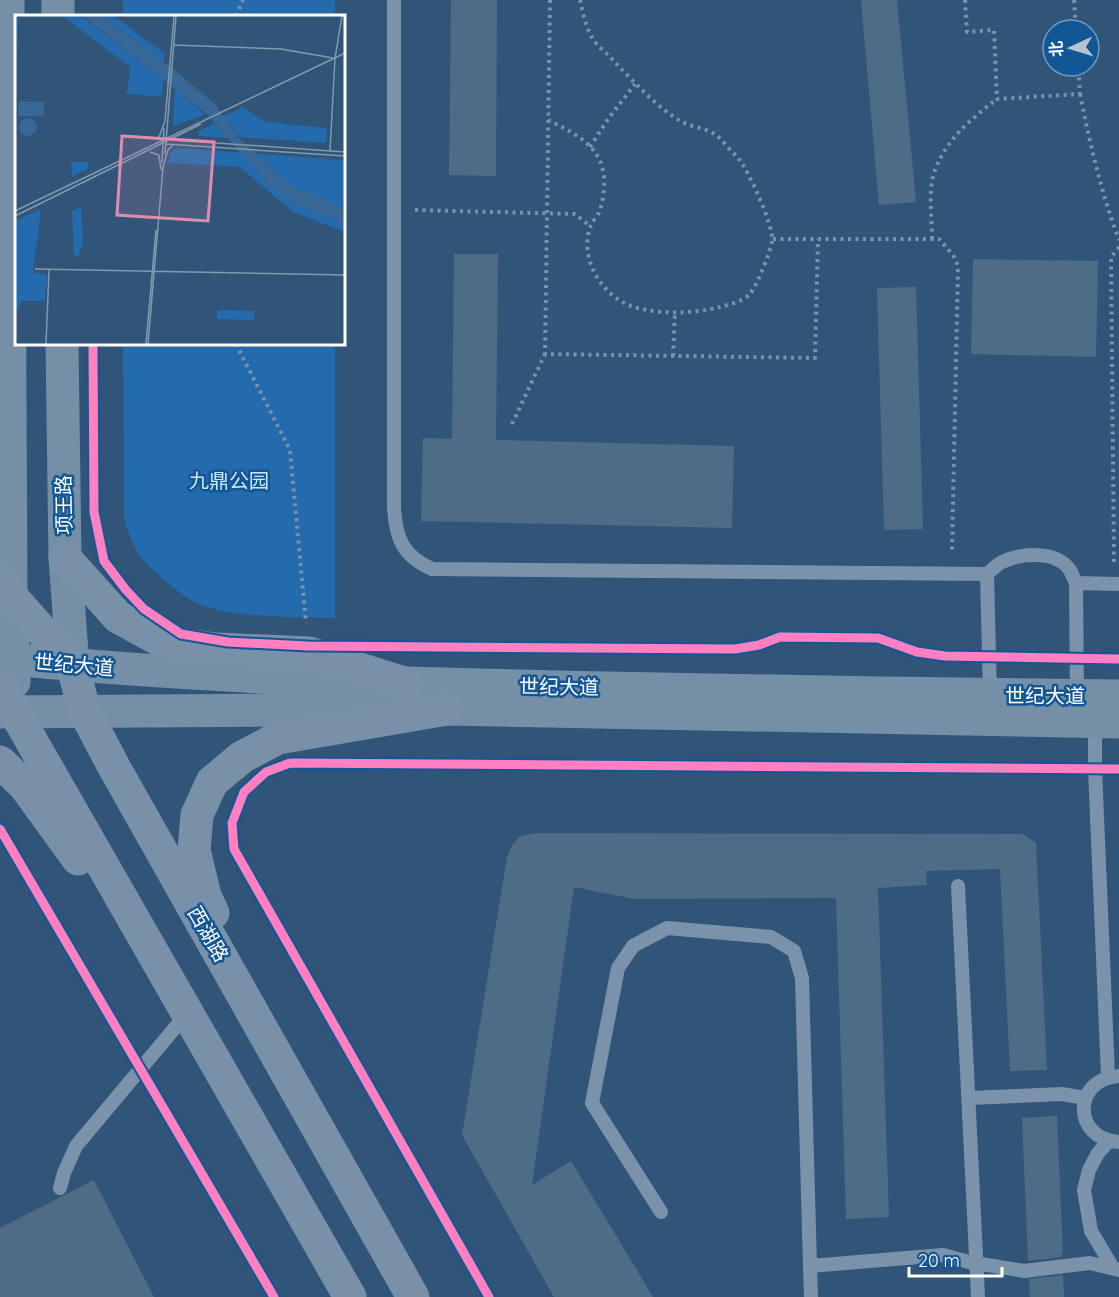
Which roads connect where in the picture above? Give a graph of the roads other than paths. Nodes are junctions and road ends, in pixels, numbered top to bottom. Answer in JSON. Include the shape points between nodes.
{"nodes":[{"id":1,"x":8,"y":0,"type":"edge"},
{"id":2,"x":394,"y":0,"type":"edge"},
{"id":3,"x":5,"y":241,"type":"edge"},
{"id":4,"x":62,"y":345,"type":"edge"},
{"id":5,"x":65,"y":558,"type":"junction"},
{"id":6,"x":987,"y":574,"type":"junction"},
{"id":7,"x":1076,"y":583,"type":"junction"},
{"id":8,"x":1116,"y":584,"type":"edge"},
{"id":9,"x":5,"y":587,"type":"edge"},
{"id":10,"x":73,"y":666,"type":"junction"},
{"id":11,"x":407,"y":684,"type":"junction"},
{"id":12,"x":6,"y":686,"type":"edge"},
{"id":13,"x":1119,"y":696,"type":"edge"},
{"id":14,"x":990,"y":708,"type":"junction"},
{"id":15,"x":447,"y":709,"type":"junction"},
{"id":16,"x":84,"y":710,"type":"junction"},
{"id":17,"x":1091,"y":715,"type":"edge"},
{"id":18,"x":0,"y":762,"type":"edge"},
{"id":19,"x":958,"y":886,"type":"dead end"},
{"id":20,"x":184,"y":1017,"type":"junction"},
{"id":21,"x":285,"y":1070,"type":"junction"},
{"id":22,"x":1114,"y":1076,"type":"edge"},
{"id":23,"x":225,"y":1078,"type":"junction"},
{"id":24,"x":969,"y":1098,"type":"junction"},
{"id":25,"x":1085,"y":1098,"type":"junction"},
{"id":26,"x":1114,"y":1141,"type":"edge"},
{"id":27,"x":60,"y":1188,"type":"dead end"},
{"id":28,"x":661,"y":1212,"type":"dead end"},
{"id":29,"x":976,"y":1263,"type":"junction"},
{"id":30,"x":810,"y":1266,"type":"junction"},
{"id":31,"x":1116,"y":1269,"type":"edge"},
{"id":32,"x":350,"y":1297,"type":"edge"},
{"id":33,"x":413,"y":1297,"type":"edge"},
{"id":34,"x":811,"y":1297,"type":"edge"},
{"id":35,"x":978,"y":1297,"type":"edge"}],
"edges":[{"from":1,"to":3,"type":"street"},
{"from":2,"to":6,"type":"lane","via":[[394,518],[400,543],[417,562],[432,569]]},
{"from":3,"to":9,"type":"street"},
{"from":4,"to":5,"type":"street","name":"项王路"},
{"from":5,"to":10,"type":"street","name":"项王路"},
{"from":5,"to":11,"type":"main road","via":[[118,617],[158,639],[216,650],[309,652]]},
{"from":6,"to":7,"type":"lane","via":[[1000,563],[1020,556],[1040,556],[1058,560]]},
{"from":6,"to":14,"type":"lane"},
{"from":7,"to":8,"type":"lane"},
{"from":7,"to":17,"type":"lane"},
{"from":9,"to":10,"type":"main road","name":"西湖路"},
{"from":9,"to":12,"type":"street"},
{"from":10,"to":11,"type":"street","name":"世纪大道"},
{"from":10,"to":12,"type":"street","name":"世纪大道"},
{"from":10,"to":16,"type":"main road","name":"西湖路"},
{"from":11,"to":14,"type":"street","name":"世纪大道"},
{"from":12,"to":16,"type":"street","name":"世纪大道"},
{"from":12,"to":23,"type":"main road"},
{"from":13,"to":17,"type":"street","name":"世纪大道"},
{"from":14,"to":15,"type":"street","name":"世纪大道"},
{"from":14,"to":17,"type":"street","name":"世纪大道"},
{"from":15,"to":16,"type":"street","name":"世纪大道"},
{"from":15,"to":21,"type":"main road","via":[[278,738],[242,757],[208,789],[197,815],[194,850],[205,896]]},
{"from":16,"to":21,"type":"main road","name":"西湖路"},
{"from":17,"to":22,"type":"lane"},
{"from":18,"to":20,"type":"main road","via":[[25,786],[66,841]]},
{"from":19,"to":24,"type":"lane"},
{"from":20,"to":23,"type":"main road"},
{"from":20,"to":27,"type":"lane","via":[[76,1146]]},
{"from":21,"to":33,"type":"main road","name":"西湖路"},
{"from":22,"to":25,"type":"lane","via":[[1098,1081]]},
{"from":23,"to":32,"type":"main road"},
{"from":24,"to":25,"type":"lane","via":[[1062,1094]]},
{"from":24,"to":29,"type":"lane"},
{"from":25,"to":26,"type":"lane","via":[[1083,1109],[1090,1130]]},
{"from":26,"to":31,"type":"lane","via":[[1098,1153],[1084,1190],[1091,1231]]},
{"from":28,"to":30,"type":"lane","via":[[592,1103],[618,968],[633,945],[667,928],[771,937],[794,951],[802,978]]},
{"from":29,"to":30,"type":"lane","via":[[943,1255]]},
{"from":29,"to":31,"type":"lane","via":[[1024,1271],[1090,1263]]},
{"from":29,"to":35,"type":"lane"},
{"from":30,"to":34,"type":"lane"}]}
